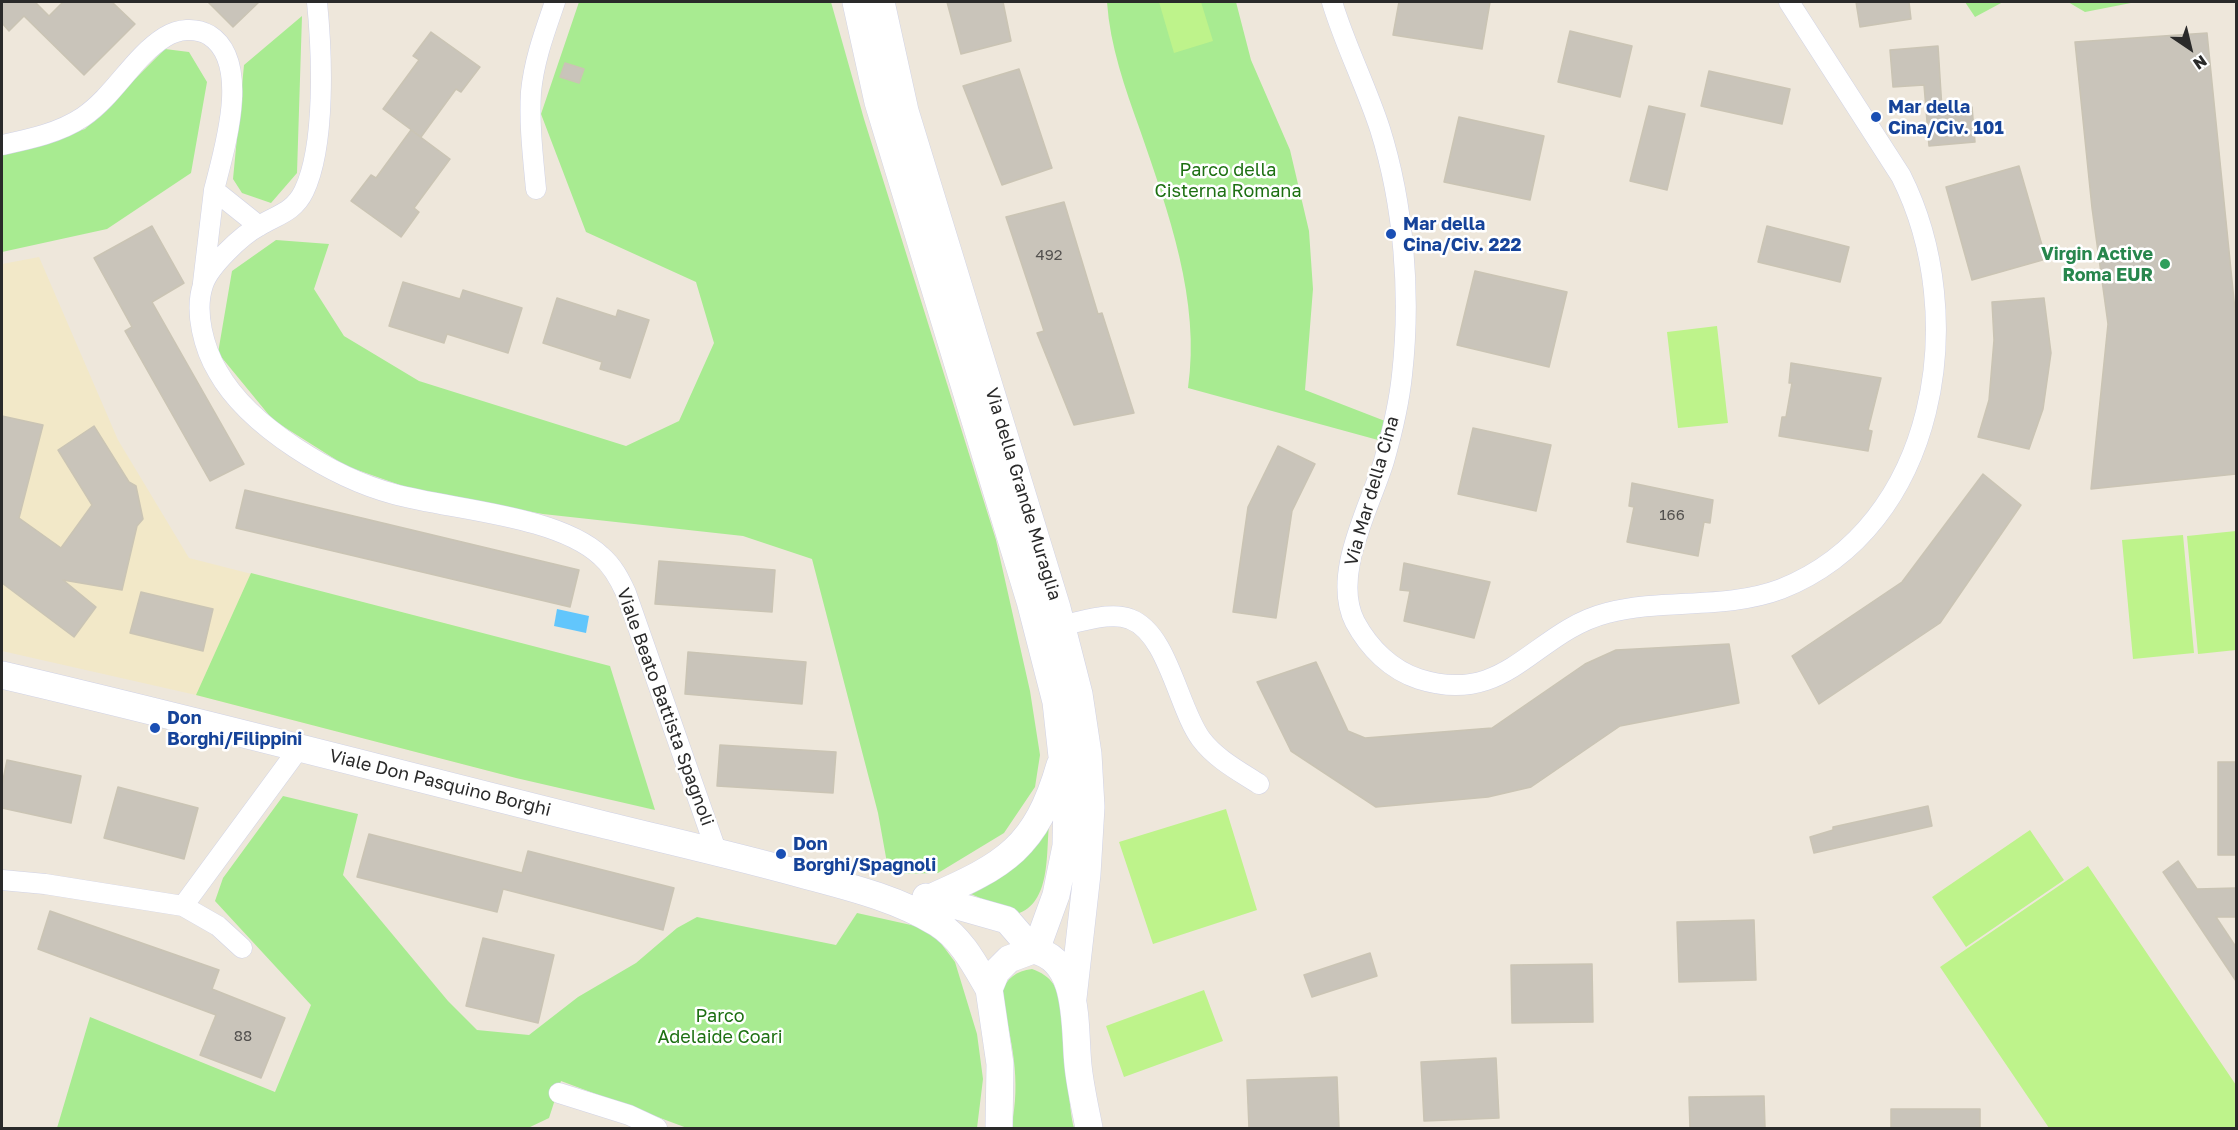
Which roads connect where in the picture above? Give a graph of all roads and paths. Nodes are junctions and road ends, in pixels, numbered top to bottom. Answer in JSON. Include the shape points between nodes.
{"nodes":[{"id":1,"x":317,"y":2,"type":"edge"},
{"id":2,"x":555,"y":2,"type":"edge"},
{"id":3,"x":856,"y":2,"type":"edge"},
{"id":4,"x":881,"y":2,"type":"edge"},
{"id":5,"x":1332,"y":2,"type":"edge"},
{"id":6,"x":1789,"y":2,"type":"edge"},
{"id":7,"x":2,"y":145,"type":"edge"},
{"id":8,"x":537,"y":189,"type":"dead end"},
{"id":9,"x":214,"y":190,"type":"junction"},
{"id":10,"x":259,"y":226,"type":"junction"},
{"id":11,"x":203,"y":285,"type":"junction"},
{"id":12,"x":1062,"y":625,"type":"junction"},
{"id":13,"x":2,"y":675,"type":"edge"},
{"id":14,"x":300,"y":747,"type":"junction"},
{"id":15,"x":1063,"y":752,"type":"junction"},
{"id":16,"x":1259,"y":784,"type":"dead end"},
{"id":17,"x":716,"y":850,"type":"junction"},
{"id":18,"x":2,"y":880,"type":"edge"},
{"id":19,"x":877,"y":895,"type":"junction"},
{"id":20,"x":930,"y":898,"type":"junction"},
{"id":21,"x":183,"y":906,"type":"junction"},
{"id":22,"x":242,"y":948,"type":"dead end"},
{"id":23,"x":1034,"y":950,"type":"junction"},
{"id":24,"x":989,"y":989,"type":"junction"},
{"id":25,"x":1073,"y":998,"type":"junction"},
{"id":26,"x":559,"y":1093,"type":"dead end"},
{"id":27,"x":657,"y":1128,"type":"edge"},
{"id":28,"x":999,"y":1128,"type":"edge"},
{"id":29,"x":1089,"y":1128,"type":"edge"}],
"edges":[{"from":1,"to":10,"type":"street","via":[[319,107],[309,178],[292,208]]},
{"from":2,"to":8,"type":"street","via":[[532,90]]},
{"from":3,"to":15,"type":"street","name":"Via della Grande Muraglia","via":[[878,102],[1045,654]]},
{"from":4,"to":12,"type":"street","name":"Via della Grande Muraglia","via":[[905,111]]},
{"from":5,"to":6,"type":"street","name":"Via Mar della Cina","via":[[1388,159],[1404,288],[1399,395],[1385,458],[1348,568],[1350,611],[1368,642],[1396,668],[1419,679],[1455,686],[1476,685],[1496,678],[1561,633],[1601,614],[1644,605],[1742,599],[1797,582],[1830,563],[1864,534],[1888,502],[1907,465],[1926,413],[1932,379],[1937,323],[1932,268],[1901,176]]},
{"from":7,"to":9,"type":"street","name":"Viale Beato Battista Spagnoli","via":[[58,130],[81,118],[110,94],[158,42],[179,31],[201,31],[228,57],[233,76]]},
{"from":9,"to":10,"type":"street"},
{"from":9,"to":11,"type":"street","name":"Viale Beato Battista Spagnoli"},
{"from":10,"to":11,"type":"street","via":[[221,259]]},
{"from":11,"to":17,"type":"street","name":"Viale Beato Battista Spagnoli","via":[[203,333],[215,368],[247,410],[280,436],[339,473],[369,486],[547,528],[583,543],[607,562],[626,593]]},
{"from":12,"to":16,"type":"street","via":[[1114,617],[1128,618],[1144,627],[1159,648],[1201,739]]},
{"from":12,"to":25,"type":"street","name":"Via della Grande Muraglia","via":[[1081,703],[1091,807]]},
{"from":13,"to":14,"type":"street","name":"Viale Don Pasquino Borghi"},
{"from":14,"to":17,"type":"street","name":"Viale Don Pasquino Borghi"},
{"from":14,"to":21,"type":"street"},
{"from":15,"to":20,"type":"street","via":[[1046,804],[1015,851],[979,877]]},
{"from":15,"to":23,"type":"street","name":"Via della Grande Muraglia","via":[[1067,802],[1063,869]]},
{"from":17,"to":19,"type":"street","name":"Viale Don Pasquino Borghi"},
{"from":18,"to":21,"type":"street"},
{"from":19,"to":20,"type":"street","name":"Viale Don Pasquino Borghi"},
{"from":19,"to":24,"type":"street","name":"Viale Don Pasquino Borghi","via":[[949,932],[962,945]]},
{"from":20,"to":23,"type":"street","name":"Viale Don Pasquino Borghi","via":[[1007,920]]},
{"from":21,"to":22,"type":"street","via":[[218,927]]},
{"from":23,"to":24,"type":"street","via":[[1009,959],[996,972]]},
{"from":23,"to":25,"type":"street","name":"Viale Don Pasquino Borghi","via":[[1059,967]]},
{"from":24,"to":28,"type":"street","via":[[1000,1064]]},
{"from":25,"to":29,"type":"street","via":[[1078,1068]]},
{"from":26,"to":27,"type":"street"}]}
